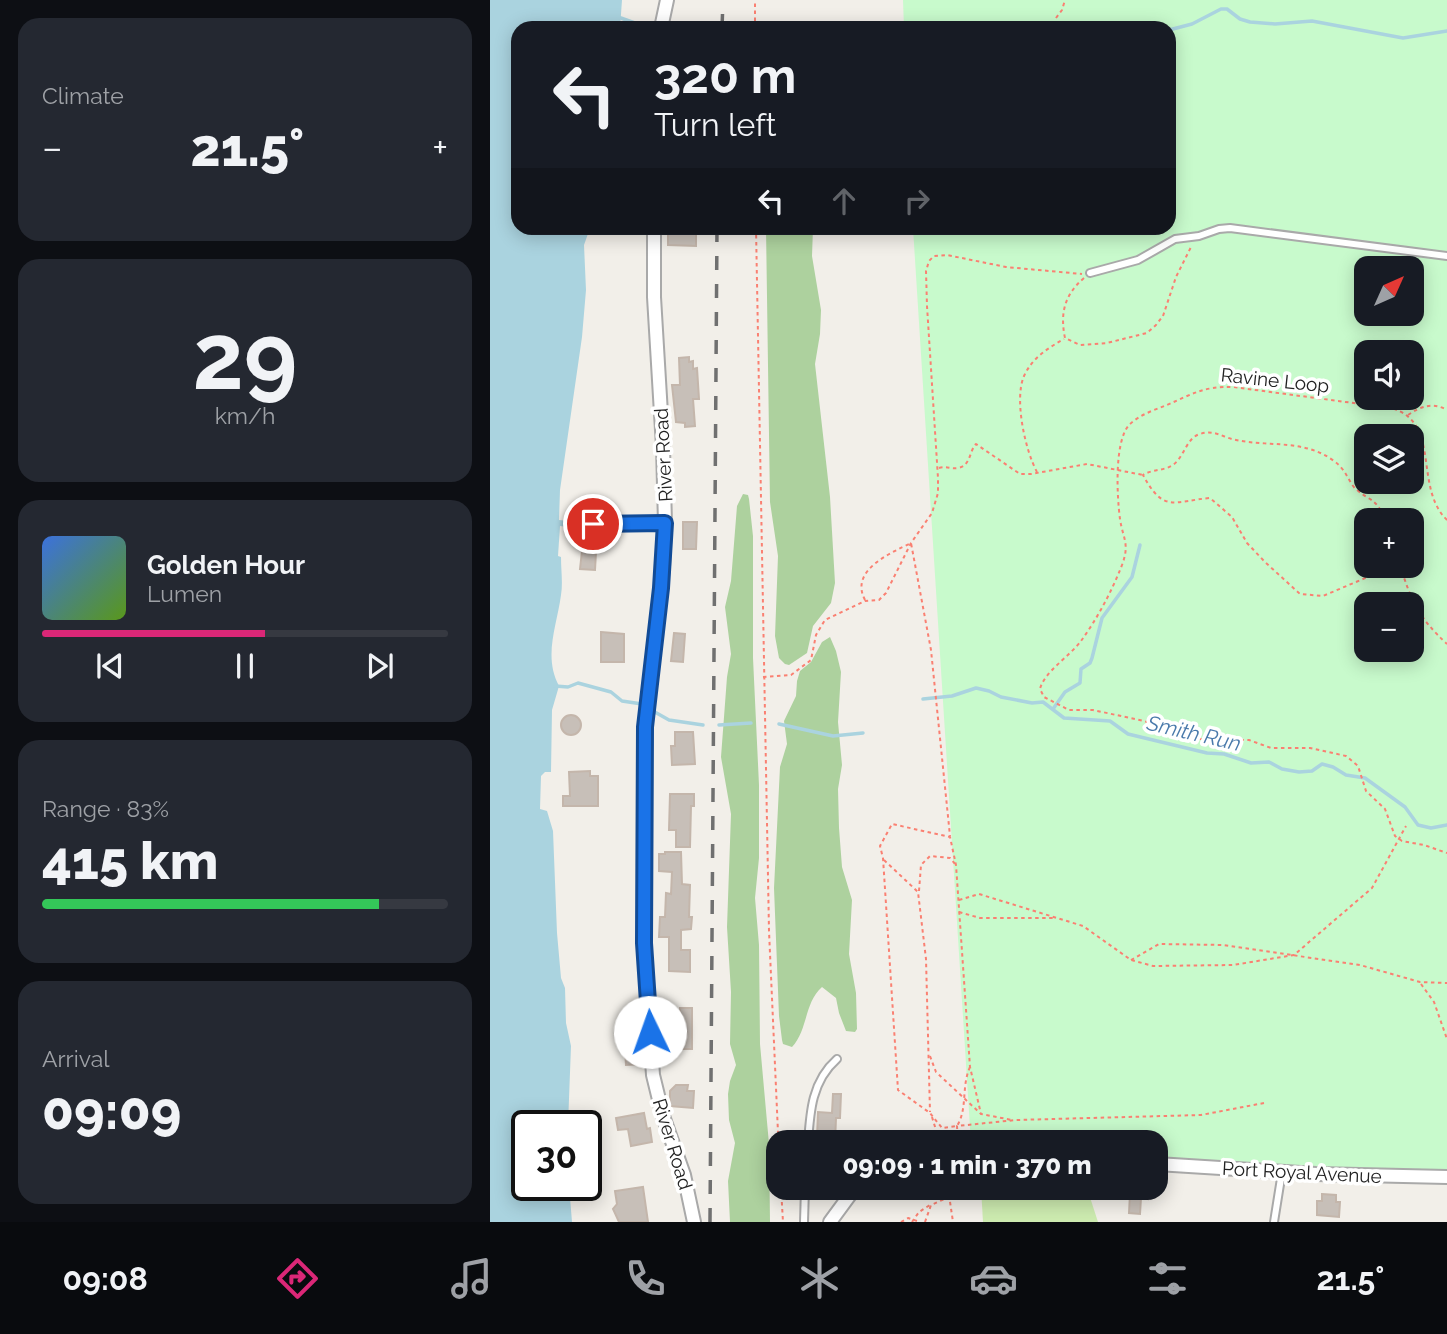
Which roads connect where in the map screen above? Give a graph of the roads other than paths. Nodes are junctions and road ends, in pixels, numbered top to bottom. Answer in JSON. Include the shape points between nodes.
{"nodes":[{"id":1,"x":667,"y":0,"type":"edge"},
{"id":2,"x":662,"y":21,"type":"edge"},
{"id":3,"x":654,"y":235,"type":"edge"},
{"id":4,"x":1447,"y":257,"type":"edge"},
{"id":5,"x":1090,"y":274,"type":"road end"},
{"id":6,"x":665,"y":523,"type":"junction"},
{"id":7,"x":568,"y":524,"type":"dead end"},
{"id":8,"x":837,"y":1059,"type":"dead end"},
{"id":9,"x":809,"y":1130,"type":"edge"},
{"id":10,"x":1168,"y":1165,"type":"edge"},
{"id":11,"x":1282,"y":1172,"type":"junction"},
{"id":12,"x":1447,"y":1177,"type":"edge"},
{"id":13,"x":805,"y":1200,"type":"edge"},
{"id":14,"x":846,"y":1200,"type":"edge"},
{"id":15,"x":694,"y":1222,"type":"edge"},
{"id":16,"x":804,"y":1222,"type":"edge"},
{"id":17,"x":830,"y":1222,"type":"edge"},
{"id":18,"x":1274,"y":1222,"type":"edge"}],
"edges":[{"from":1,"to":2,"type":"street"},
{"from":3,"to":6,"type":"street","name":"River Road"},
{"from":4,"to":5,"type":"lane","via":[[1219,229],[1175,239],[1138,260]]},
{"from":6,"to":7,"type":"lane"},
{"from":6,"to":15,"type":"street","name":"River Road","via":[[645,727],[644,943],[653,1075]]},
{"from":8,"to":9,"type":"lane","via":[[813,1096]]},
{"from":10,"to":11,"type":"street","name":"Port Royal Avenue"},
{"from":11,"to":12,"type":"street","name":"Port Royal Avenue"},
{"from":11,"to":18,"type":"lane"},
{"from":13,"to":16,"type":"lane"},
{"from":14,"to":17,"type":"street"}]}
